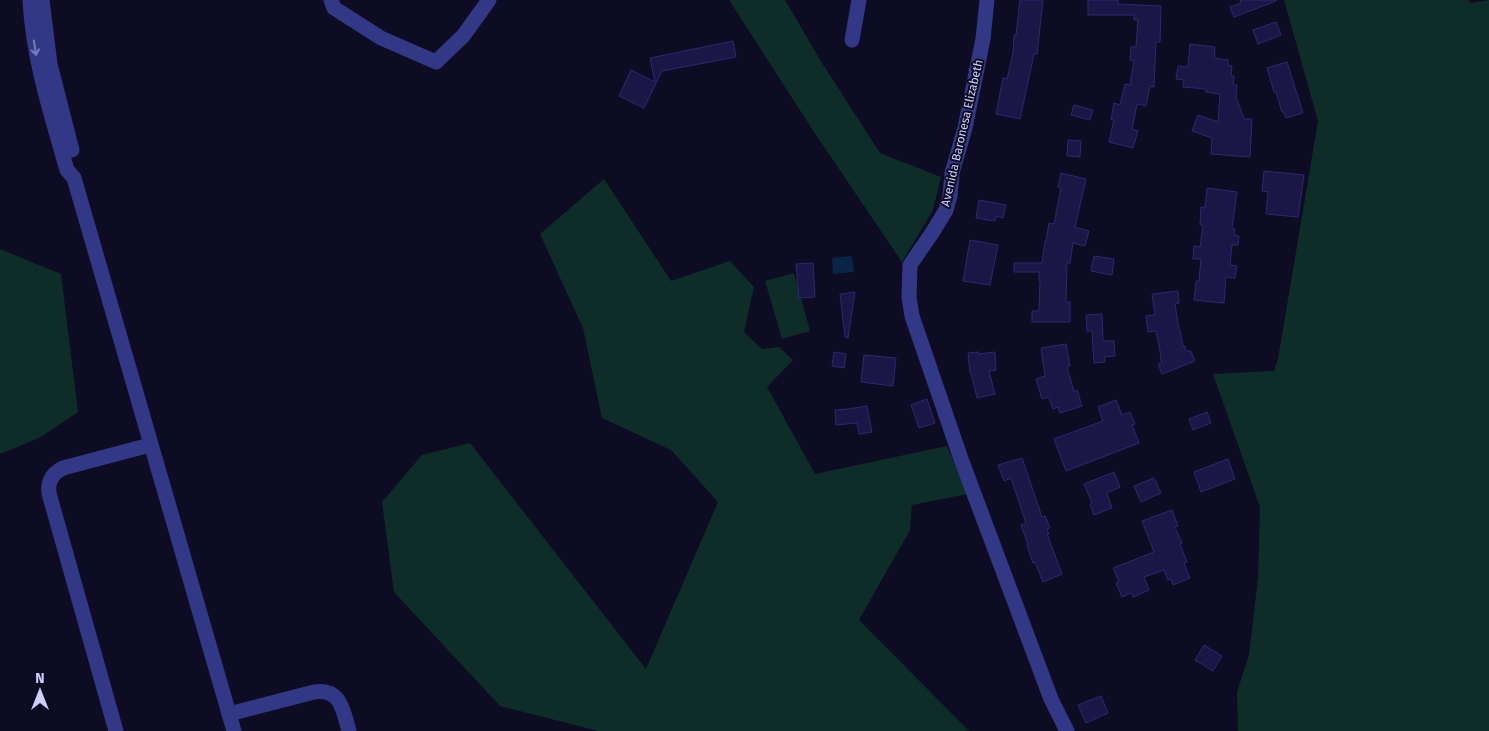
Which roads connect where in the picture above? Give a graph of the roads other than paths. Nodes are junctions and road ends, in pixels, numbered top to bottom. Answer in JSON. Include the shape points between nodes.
{"nodes":[{"id":1,"x":30,"y":0,"type":"edge"},
{"id":2,"x":42,"y":0,"type":"edge"},
{"id":3,"x":331,"y":0,"type":"edge"},
{"id":4,"x":488,"y":0,"type":"edge"},
{"id":5,"x":859,"y":0,"type":"edge"},
{"id":6,"x":987,"y":0,"type":"edge"},
{"id":7,"x":852,"y":40,"type":"dead end"},
{"id":8,"x":64,"y":140,"type":"junction"},
{"id":9,"x":150,"y":445,"type":"junction"},
{"id":10,"x":229,"y":714,"type":"junction"},
{"id":11,"x":116,"y":731,"type":"edge"},
{"id":12,"x":234,"y":731,"type":"edge"},
{"id":13,"x":349,"y":731,"type":"edge"},
{"id":14,"x":1067,"y":731,"type":"edge"}],
"edges":[{"from":1,"to":8,"type":"street","one_way":true,"via":[[39,71]]},
{"from":2,"to":8,"type":"street"},
{"from":3,"to":4,"type":"street","via":[[334,8],[381,38],[436,62],[463,36]]},
{"from":5,"to":7,"type":"street"},
{"from":6,"to":14,"type":"street","name":"Avenida Baronesa Elizabeth","via":[[983,39],[965,128],[952,173],[950,196],[946,210],[910,264],[909,297],[912,316],[961,459],[1050,699]]},
{"from":8,"to":9,"type":"street","via":[[77,168],[74,178]]},
{"from":9,"to":10,"type":"street"},
{"from":9,"to":11,"type":"street","via":[[63,468],[52,477],[48,486]]},
{"from":10,"to":12,"type":"street"},
{"from":10,"to":13,"type":"street","via":[[325,692],[340,701]]}]}
